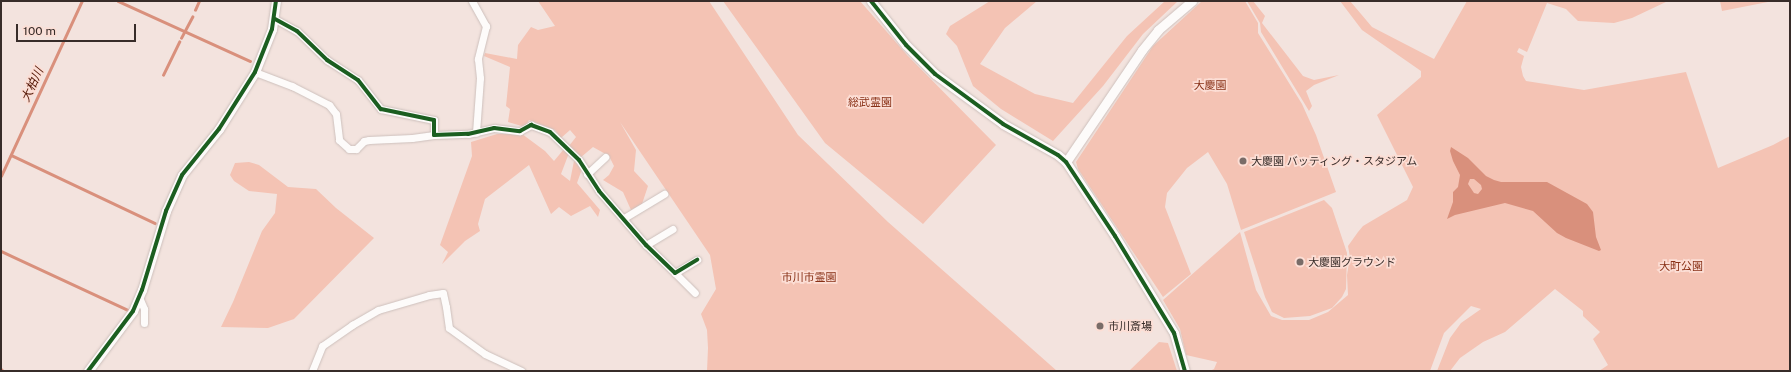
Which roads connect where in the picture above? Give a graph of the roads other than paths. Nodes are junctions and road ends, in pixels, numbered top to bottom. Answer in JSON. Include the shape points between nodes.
{"nodes":[{"id":1,"x":276,"y":1,"type":"edge"},
{"id":2,"x":472,"y":1,"type":"edge"},
{"id":3,"x":871,"y":1,"type":"edge"},
{"id":4,"x":1192,"y":1,"type":"edge"},
{"id":5,"x":275,"y":18,"type":"junction"},
{"id":6,"x":255,"y":72,"type":"junction"},
{"id":7,"x":476,"y":133,"type":"junction"},
{"id":8,"x":434,"y":135,"type":"junction"},
{"id":9,"x":605,"y":157,"type":"dead end"},
{"id":10,"x":1066,"y":162,"type":"junction"},
{"id":11,"x":587,"y":174,"type":"junction"},
{"id":12,"x":664,"y":194,"type":"dead end"},
{"id":13,"x":624,"y":218,"type":"junction"},
{"id":14,"x":673,"y":229,"type":"dead end"},
{"id":15,"x":646,"y":245,"type":"junction"},
{"id":16,"x":697,"y":260,"type":"dead end"},
{"id":17,"x":675,"y":273,"type":"junction"},
{"id":18,"x":695,"y":293,"type":"dead end"},
{"id":19,"x":139,"y":297,"type":"junction"},
{"id":20,"x":144,"y":323,"type":"dead end"},
{"id":21,"x":88,"y":371,"type":"edge"},
{"id":22,"x":312,"y":371,"type":"edge"},
{"id":23,"x":521,"y":371,"type":"edge"},
{"id":24,"x":1185,"y":371,"type":"edge"}],
"edges":[{"from":1,"to":5,"type":"street"},
{"from":2,"to":7,"type":"street","via":[[486,26],[478,59],[480,78]]},
{"from":3,"to":10,"type":"street","via":[[906,45],[935,74],[1003,124]]},
{"from":4,"to":10,"type":"street","via":[[1158,30],[1142,50]]},
{"from":5,"to":6,"type":"street"},
{"from":5,"to":8,"type":"street","via":[[297,31],[327,60],[358,80],[381,110],[434,120]]},
{"from":6,"to":8,"type":"street","via":[[292,86],[329,105],[336,114],[339,140],[349,149],[356,149],[364,141],[369,140]]},
{"from":6,"to":19,"type":"street","via":[[218,129],[182,175],[166,211]]},
{"from":7,"to":8,"type":"street"},
{"from":7,"to":11,"type":"street","via":[[494,128],[520,131],[533,125],[550,132],[580,160]]},
{"from":9,"to":11,"type":"street"},
{"from":10,"to":24,"type":"street","via":[[1116,236],[1174,333]]},
{"from":11,"to":13,"type":"street"},
{"from":12,"to":13,"type":"street"},
{"from":13,"to":15,"type":"street"},
{"from":14,"to":15,"type":"street"},
{"from":15,"to":17,"type":"street"},
{"from":16,"to":17,"type":"street"},
{"from":17,"to":18,"type":"street"},
{"from":19,"to":20,"type":"street","via":[[144,309]]},
{"from":19,"to":21,"type":"street","via":[[133,311]]},
{"from":22,"to":23,"type":"street","via":[[322,346],[352,325],[378,310],[443,293],[449,328],[485,354]]}]}
